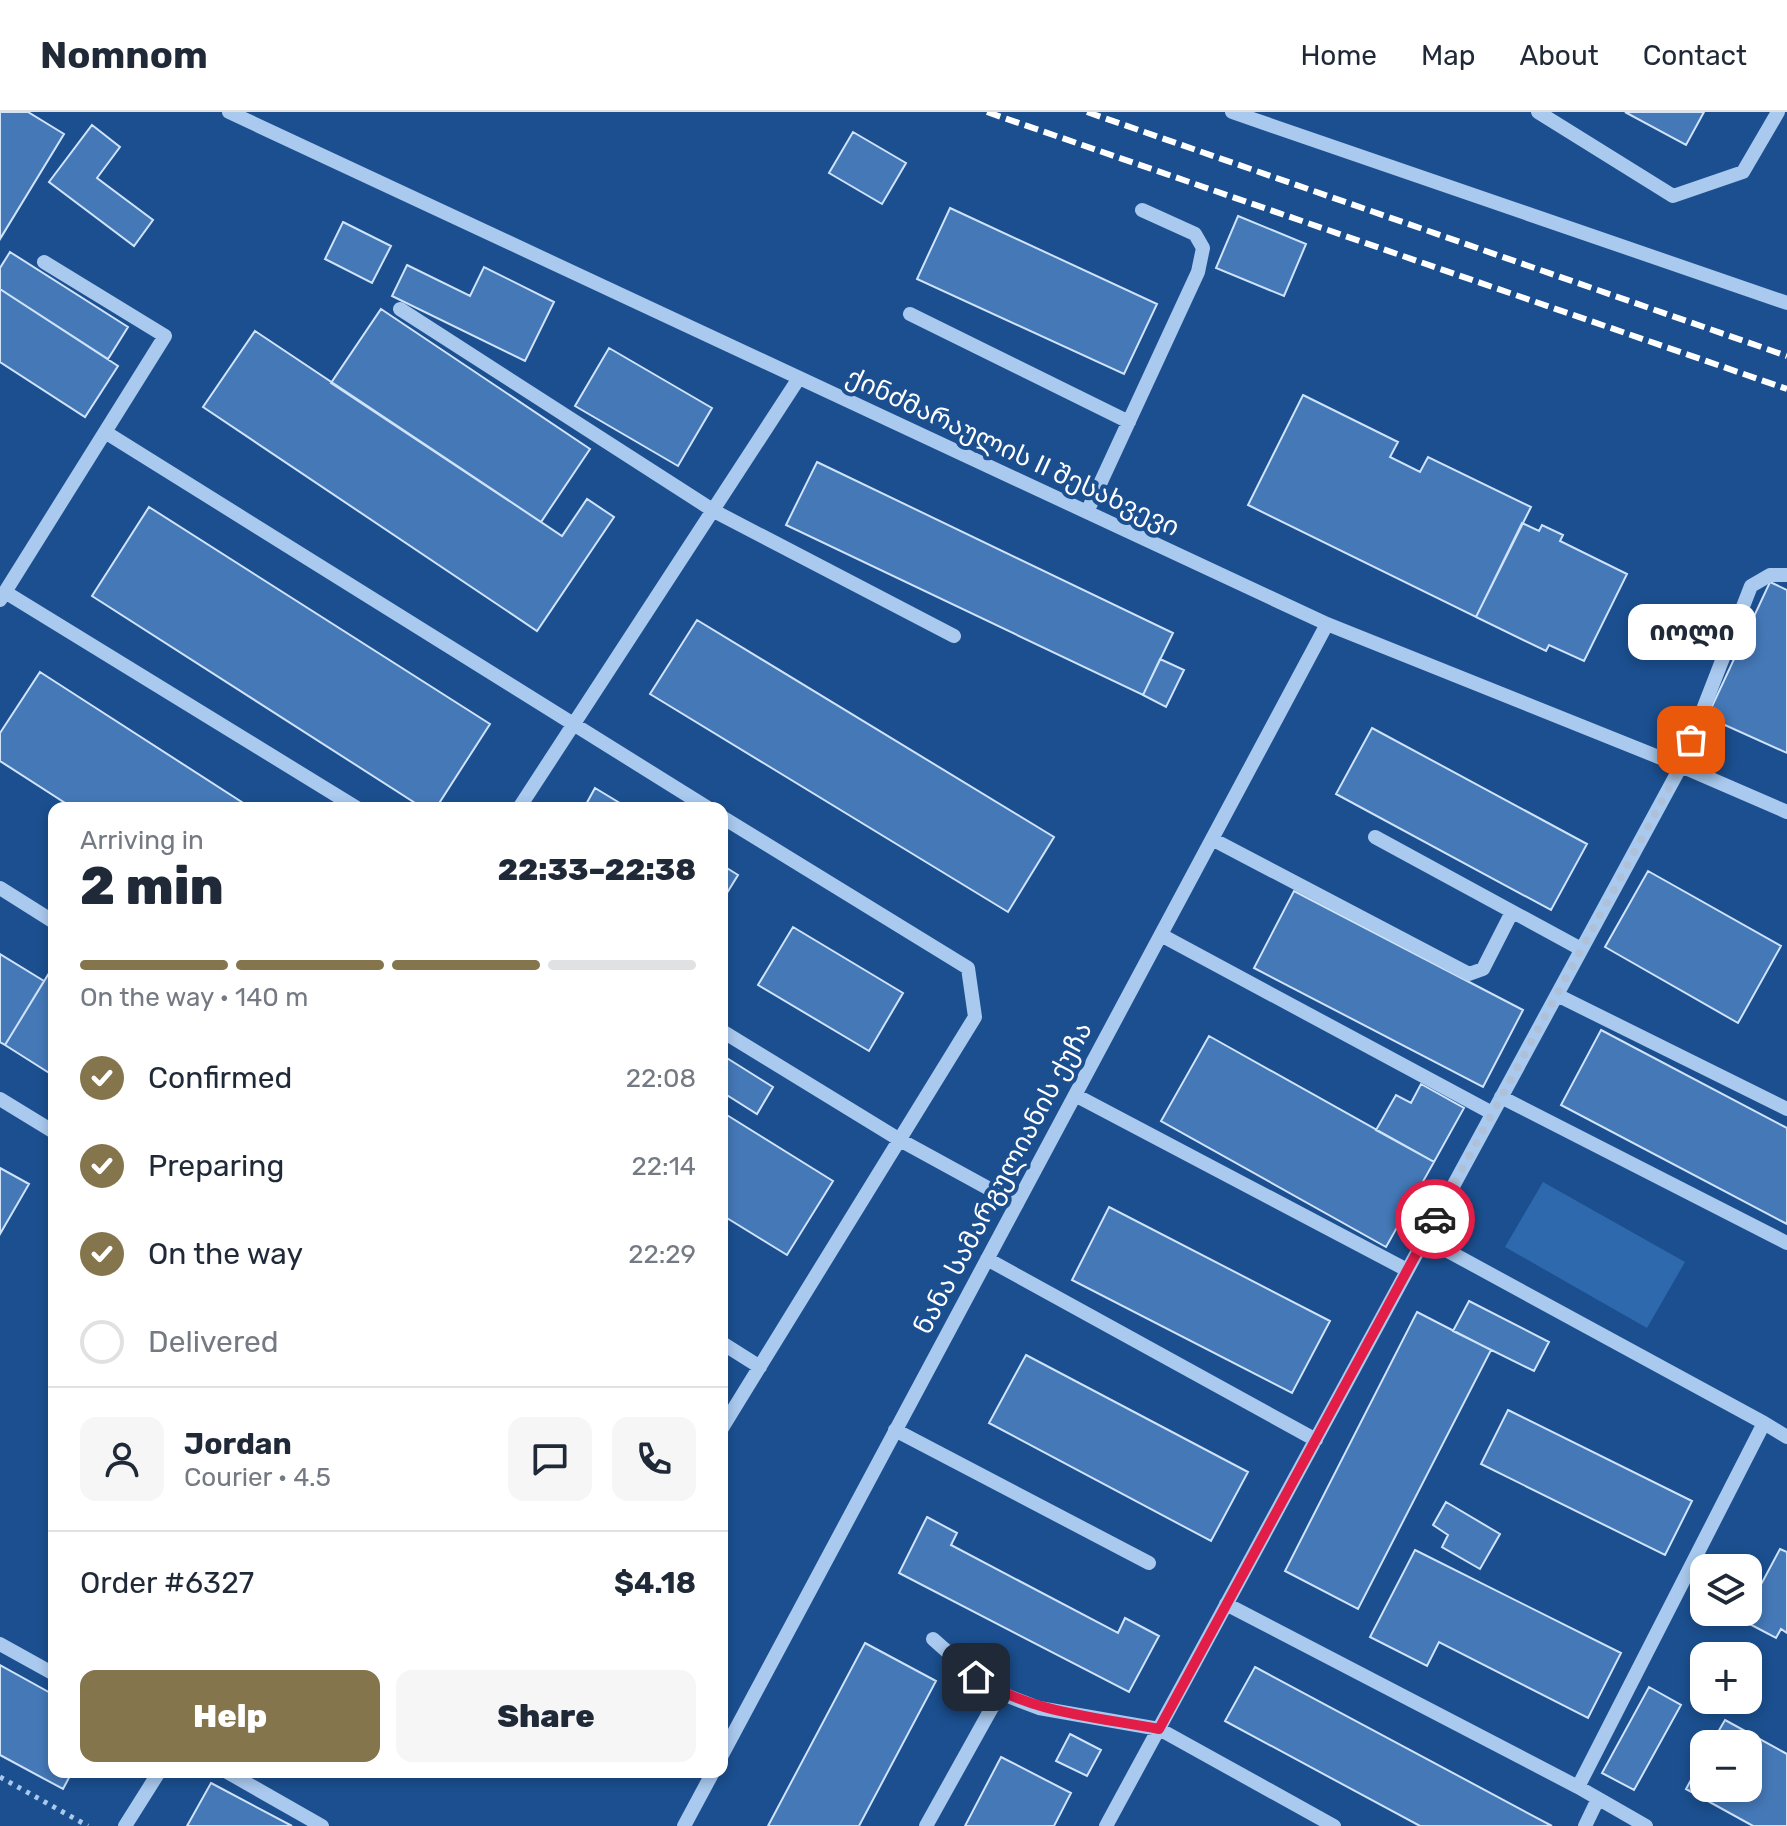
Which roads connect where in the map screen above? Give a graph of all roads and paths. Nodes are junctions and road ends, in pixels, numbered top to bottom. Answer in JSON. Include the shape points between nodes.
{"nodes":[{"id":1,"x":229,"y":112,"type":"edge"},
{"id":2,"x":1232,"y":112,"type":"edge"},
{"id":3,"x":1538,"y":112,"type":"edge"},
{"id":4,"x":1778,"y":112,"type":"edge"},
{"id":5,"x":1142,"y":210,"type":"dead end"},
{"id":6,"x":44,"y":262,"type":"dead end"},
{"id":7,"x":1787,"y":303,"type":"edge"},
{"id":8,"x":400,"y":309,"type":"dead end"},
{"id":9,"x":910,"y":314,"type":"dead end"},
{"id":10,"x":799,"y":378,"type":"junction"},
{"id":11,"x":1129,"y":422,"type":"junction"},
{"id":12,"x":105,"y":432,"type":"junction"},
{"id":13,"x":714,"y":511,"type":"junction"},
{"id":14,"x":1087,"y":512,"type":"junction"},
{"id":15,"x":1787,"y":575,"type":"edge"},
{"id":16,"x":2,"y":596,"type":"edge"},
{"id":17,"x":1327,"y":624,"type":"junction"},
{"id":18,"x":954,"y":636,"type":"dead end"},
{"id":19,"x":573,"y":725,"type":"junction"},
{"id":20,"x":1681,"y":766,"type":"junction"},
{"id":21,"x":347,"y":802,"type":"edge"},
{"id":22,"x":523,"y":802,"type":"edge"},
{"id":23,"x":698,"y":802,"type":"edge"},
{"id":24,"x":1787,"y":812,"type":"edge"},
{"id":25,"x":728,"y":821,"type":"edge"},
{"id":26,"x":1375,"y":837,"type":"dead end"},
{"id":27,"x":1212,"y":839,"type":"junction"},
{"id":28,"x":0,"y":888,"type":"edge"},
{"id":29,"x":1512,"y":912,"type":"junction"},
{"id":30,"x":48,"y":918,"type":"edge"},
{"id":31,"x":1161,"y":935,"type":"junction"},
{"id":32,"x":1581,"y":949,"type":"junction"},
{"id":33,"x":1557,"y":995,"type":"junction"},
{"id":34,"x":728,"y":1035,"type":"edge"},
{"id":35,"x":1075,"y":1095,"type":"junction"},
{"id":36,"x":1501,"y":1097,"type":"junction"},
{"id":37,"x":0,"y":1099,"type":"edge"},
{"id":38,"x":1787,"y":1109,"type":"edge"},
{"id":39,"x":1492,"y":1113,"type":"junction"},
{"id":40,"x":48,"y":1128,"type":"edge"},
{"id":41,"x":900,"y":1140,"type":"junction"},
{"id":42,"x":1017,"y":1204,"type":"junction"},
{"id":43,"x":1424,"y":1238,"type":"junction"},
{"id":44,"x":1787,"y":1243,"type":"edge"},
{"id":45,"x":987,"y":1259,"type":"junction"},
{"id":46,"x":1407,"y":1270,"type":"junction"},
{"id":47,"x":728,"y":1347,"type":"edge"},
{"id":48,"x":760,"y":1367,"type":"junction"},
{"id":49,"x":728,"y":1418,"type":"edge"},
{"id":50,"x":1764,"y":1423,"type":"junction"},
{"id":51,"x":895,"y":1430,"type":"junction"},
{"id":52,"x":1787,"y":1437,"type":"edge"},
{"id":53,"x":1316,"y":1440,"type":"junction"},
{"id":54,"x":1149,"y":1563,"type":"dead end"},
{"id":55,"x":1226,"y":1604,"type":"junction"},
{"id":56,"x":933,"y":1639,"type":"dead end"},
{"id":57,"x":0,"y":1644,"type":"edge"},
{"id":58,"x":48,"y":1671,"type":"edge"},
{"id":59,"x":1000,"y":1693,"type":"junction"},
{"id":60,"x":1159,"y":1729,"type":"junction"},
{"id":61,"x":728,"y":1744,"type":"edge"},
{"id":62,"x":0,"y":1777,"type":"edge"},
{"id":63,"x":155,"y":1778,"type":"edge"},
{"id":64,"x":238,"y":1778,"type":"edge"},
{"id":65,"x":710,"y":1778,"type":"edge"},
{"id":66,"x":1578,"y":1787,"type":"junction"},
{"id":67,"x":1598,"y":1799,"type":"junction"},
{"id":68,"x":88,"y":1826,"type":"edge"},
{"id":69,"x":125,"y":1826,"type":"edge"},
{"id":70,"x":322,"y":1826,"type":"edge"},
{"id":71,"x":684,"y":1826,"type":"edge"},
{"id":72,"x":926,"y":1826,"type":"edge"},
{"id":73,"x":1106,"y":1826,"type":"edge"},
{"id":74,"x":1334,"y":1826,"type":"edge"},
{"id":75,"x":1585,"y":1826,"type":"edge"},
{"id":76,"x":1646,"y":1826,"type":"edge"}],
"edges":[{"from":1,"to":10,"type":"street","name":"ქინძმარაულის II შესახვევი"},
{"from":2,"to":7,"type":"street"},
{"from":3,"to":4,"type":"street","via":[[1673,196],[1743,172]]},
{"from":5,"to":11,"type":"street","via":[[1195,234],[1203,248],[1198,272]]},
{"from":6,"to":12,"type":"street","via":[[165,336]]},
{"from":8,"to":13,"type":"street"},
{"from":9,"to":11,"type":"street"},
{"from":10,"to":13,"type":"street"},
{"from":10,"to":14,"type":"street","name":"ქინძმარაულის II შესახვევი"},
{"from":11,"to":14,"type":"street"},
{"from":12,"to":16,"type":"street"},
{"from":12,"to":19,"type":"street"},
{"from":13,"to":18,"type":"street"},
{"from":13,"to":19,"type":"street"},
{"from":14,"to":17,"type":"street","name":"ქინძმარაულის II შესახვევი"},
{"from":15,"to":20,"type":"street","via":[[1770,575],[1751,586]]},
{"from":16,"to":21,"type":"street"},
{"from":17,"to":20,"type":"street","name":"ქინძმარაულის II შესახვევი"},
{"from":17,"to":27,"type":"street","name":"ნანა სამარგულიანის ქუჩა"},
{"from":19,"to":22,"type":"street"},
{"from":19,"to":23,"type":"street"},
{"from":20,"to":24,"type":"street","name":"ქინძმარაულის II შესახვევი"},
{"from":20,"to":32,"type":"street"},
{"from":25,"to":41,"type":"street","via":[[968,968],[975,1017]]},
{"from":26,"to":29,"type":"street"},
{"from":27,"to":29,"type":"street","via":[[1469,974],[1483,969]]},
{"from":27,"to":31,"type":"street","name":"ნანა სამარგულიანის ქუჩა"},
{"from":28,"to":30,"type":"street"},
{"from":29,"to":32,"type":"street"},
{"from":31,"to":35,"type":"street","name":"ნანა სამარგულიანის ქუჩა"},
{"from":31,"to":39,"type":"street"},
{"from":32,"to":33,"type":"street"},
{"from":33,"to":36,"type":"street"},
{"from":33,"to":38,"type":"street"},
{"from":34,"to":41,"type":"street"},
{"from":35,"to":42,"type":"street","name":"ნანა სამარგულიანის ქუჩა"},
{"from":35,"to":46,"type":"street"},
{"from":36,"to":39,"type":"street"},
{"from":36,"to":44,"type":"street"},
{"from":37,"to":40,"type":"street"},
{"from":39,"to":43,"type":"street"},
{"from":41,"to":42,"type":"street"},
{"from":41,"to":48,"type":"street"},
{"from":42,"to":45,"type":"street","name":"ნანა სამარგულიანის ქუჩა"},
{"from":43,"to":46,"type":"street"},
{"from":43,"to":50,"type":"street"},
{"from":45,"to":51,"type":"street","name":"ნანა სამარგულიანის ქუჩა"},
{"from":45,"to":53,"type":"street"},
{"from":46,"to":53,"type":"street"},
{"from":47,"to":48,"type":"street"},
{"from":48,"to":49,"type":"street"},
{"from":50,"to":52,"type":"street"},
{"from":50,"to":66,"type":"street"},
{"from":51,"to":54,"type":"street"},
{"from":51,"to":61,"type":"street","name":"ნანა სამარგულიანის ქუჩა"},
{"from":53,"to":55,"type":"street"},
{"from":55,"to":60,"type":"street"},
{"from":55,"to":66,"type":"street"},
{"from":56,"to":59,"type":"street"},
{"from":57,"to":58,"type":"street"},
{"from":59,"to":60,"type":"street","via":[[1039,1708]]},
{"from":59,"to":72,"type":"street"},
{"from":60,"to":73,"type":"street"},
{"from":60,"to":74,"type":"street"},
{"from":62,"to":68,"type":"path"},
{"from":63,"to":69,"type":"street"},
{"from":64,"to":70,"type":"street"},
{"from":65,"to":71,"type":"street"},
{"from":66,"to":67,"type":"street"},
{"from":67,"to":75,"type":"street"},
{"from":67,"to":76,"type":"street"}]}
